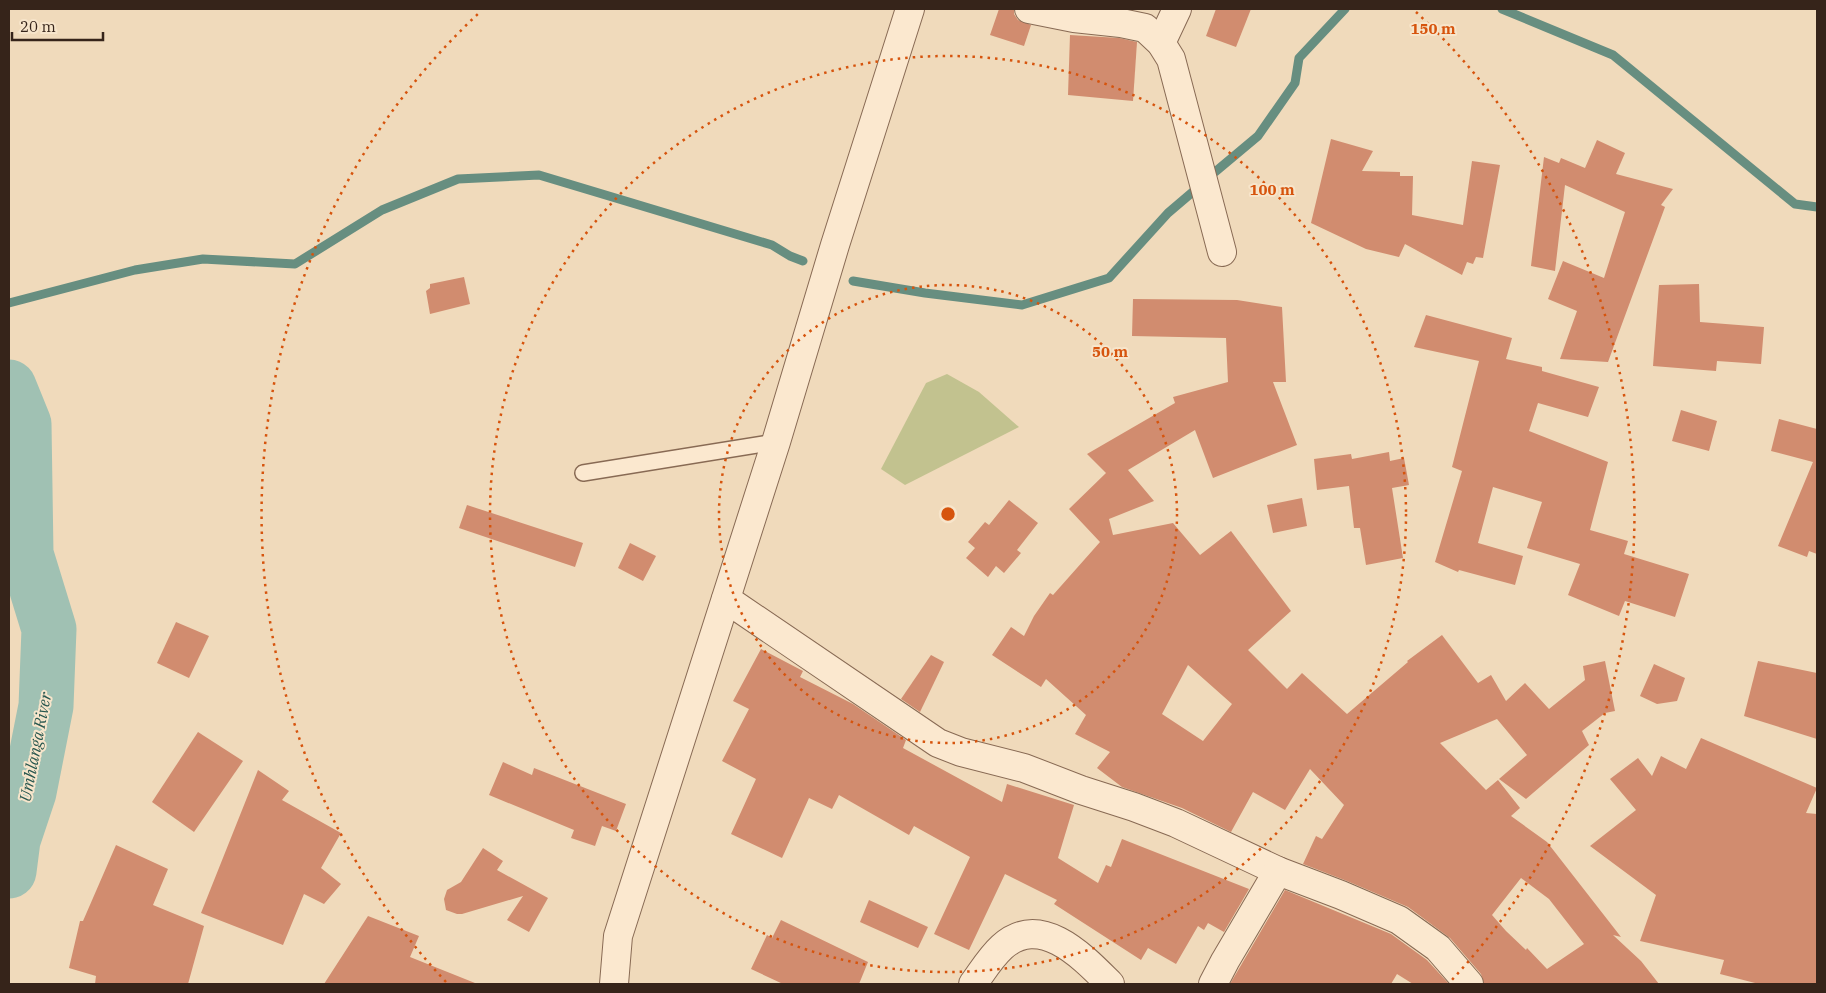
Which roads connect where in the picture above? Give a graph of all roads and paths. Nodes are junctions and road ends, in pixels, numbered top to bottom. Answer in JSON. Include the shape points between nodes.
{"nodes":[{"id":1,"x":910,"y":9,"type":"edge"},
{"id":2,"x":1029,"y":9,"type":"edge"},
{"id":3,"x":1176,"y":9,"type":"edge"},
{"id":4,"x":1161,"y":43,"type":"junction"},
{"id":5,"x":1222,"y":252,"type":"dead end"},
{"id":6,"x":776,"y":442,"type":"junction"},
{"id":7,"x":583,"y":473,"type":"dead end"},
{"id":8,"x":726,"y":599,"type":"junction"},
{"id":9,"x":1278,"y":871,"type":"junction"},
{"id":10,"x":614,"y":984,"type":"edge"},
{"id":11,"x":973,"y":984,"type":"edge"},
{"id":12,"x":1110,"y":984,"type":"edge"},
{"id":13,"x":1213,"y":984,"type":"edge"},
{"id":14,"x":1469,"y":984,"type":"edge"}],
"edges":[{"from":1,"to":6,"type":"street"},
{"from":2,"to":4,"type":"street","via":[[1145,28]]},
{"from":3,"to":4,"type":"street"},
{"from":4,"to":5,"type":"street","via":[[1171,59]]},
{"from":6,"to":7,"type":"lane"},
{"from":6,"to":8,"type":"street"},
{"from":8,"to":9,"type":"street","via":[[938,744],[1024,768],[1134,807]]},
{"from":8,"to":10,"type":"street","via":[[618,936]]},
{"from":9,"to":13,"type":"street"},
{"from":9,"to":14,"type":"street","via":[[1399,920],[1438,948]]},
{"from":11,"to":12,"type":"street","via":[[1003,946],[1014,939],[1038,934],[1055,938],[1086,960]]}]}
